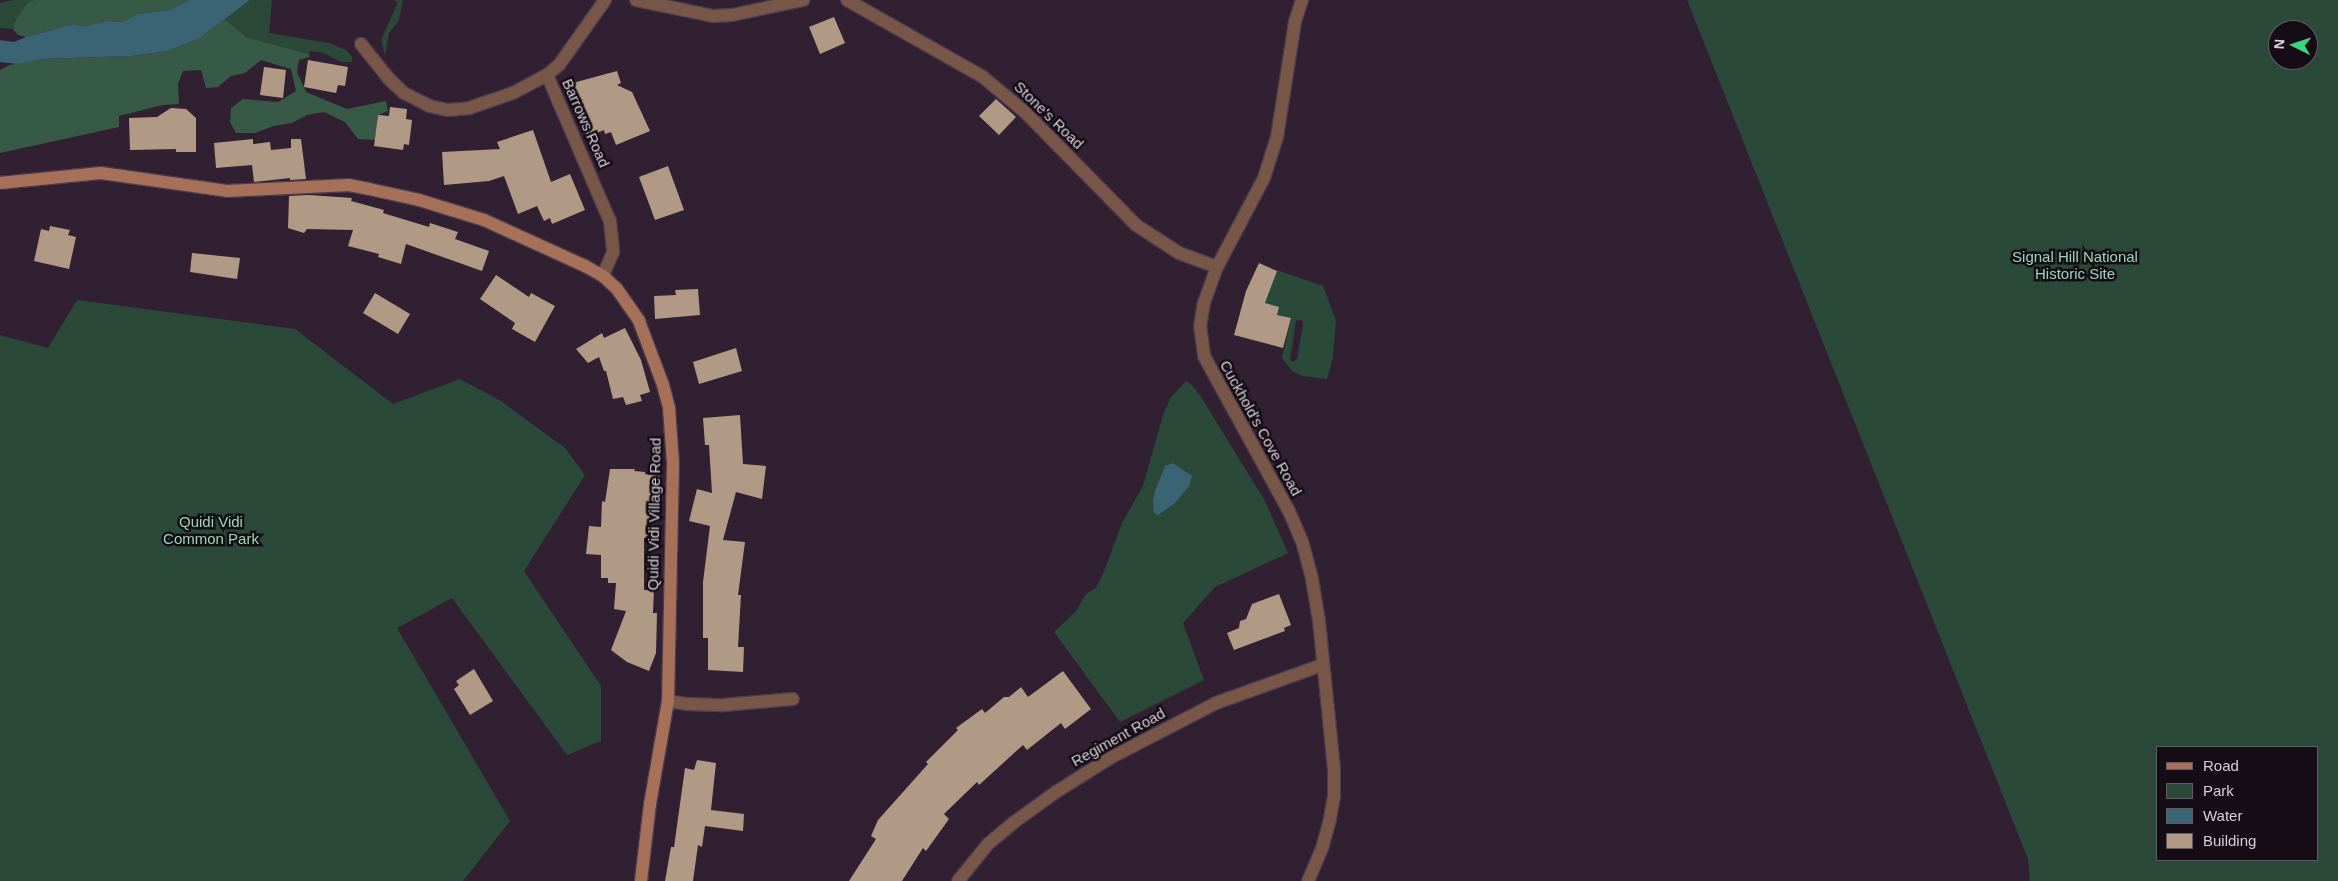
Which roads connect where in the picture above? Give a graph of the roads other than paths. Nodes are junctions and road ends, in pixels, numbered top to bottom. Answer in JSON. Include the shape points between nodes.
{"nodes":[{"id":1,"x":605,"y":0,"type":"edge"},
{"id":2,"x":636,"y":0,"type":"edge"},
{"id":3,"x":803,"y":0,"type":"edge"},
{"id":4,"x":848,"y":0,"type":"edge"},
{"id":5,"x":1302,"y":0,"type":"edge"},
{"id":6,"x":361,"y":44,"type":"dead end"},
{"id":7,"x":547,"y":75,"type":"junction"},
{"id":8,"x":0,"y":183,"type":"edge"},
{"id":9,"x":1217,"y":267,"type":"junction"},
{"id":10,"x":603,"y":276,"type":"junction"},
{"id":11,"x":1322,"y":665,"type":"junction"},
{"id":12,"x":794,"y":700,"type":"dead end"},
{"id":13,"x":668,"y":701,"type":"junction"},
{"id":14,"x":641,"y":881,"type":"edge"},
{"id":15,"x":958,"y":881,"type":"edge"},
{"id":16,"x":1308,"y":881,"type":"edge"}],
"edges":[{"from":1,"to":7,"type":"street","name":"Barrows Road","via":[[560,65]]},
{"from":2,"to":3,"type":"street","via":[[713,16]]},
{"from":4,"to":9,"type":"street","name":"Stone's Road","via":[[983,77],[1026,113],[1136,225],[1179,253]]},
{"from":5,"to":9,"type":"street","name":"Cuckhold's Cove Road","via":[[1295,22],[1278,137],[1264,178]]},
{"from":6,"to":7,"type":"street","via":[[399,89],[425,104],[448,110],[469,108],[497,99]]},
{"from":7,"to":10,"type":"street","name":"Barrows Road","via":[[610,221],[613,252]]},
{"from":8,"to":10,"type":"street","name":"Quidi Vidi Village Road","via":[[101,173],[226,191],[349,185],[419,200],[484,220]]},
{"from":9,"to":11,"type":"street","name":"Cuckhold's Cove Road","via":[[1204,302],[1200,326],[1204,356],[1289,511],[1302,542],[1319,621]]},
{"from":10,"to":13,"type":"street","name":"Quidi Vidi Village Road","via":[[617,289],[639,322],[669,408],[673,463]]},
{"from":11,"to":15,"type":"street","name":"Regiment Road","via":[[1216,703],[1110,758],[1013,823],[988,844]]},
{"from":11,"to":16,"type":"street","name":"Cuckhold's Cove Road","via":[[1334,796],[1323,846]]},
{"from":12,"to":13,"type":"street","via":[[723,705]]},
{"from":13,"to":14,"type":"street","name":"Quidi Vidi Village Road","via":[[650,804]]}]}
